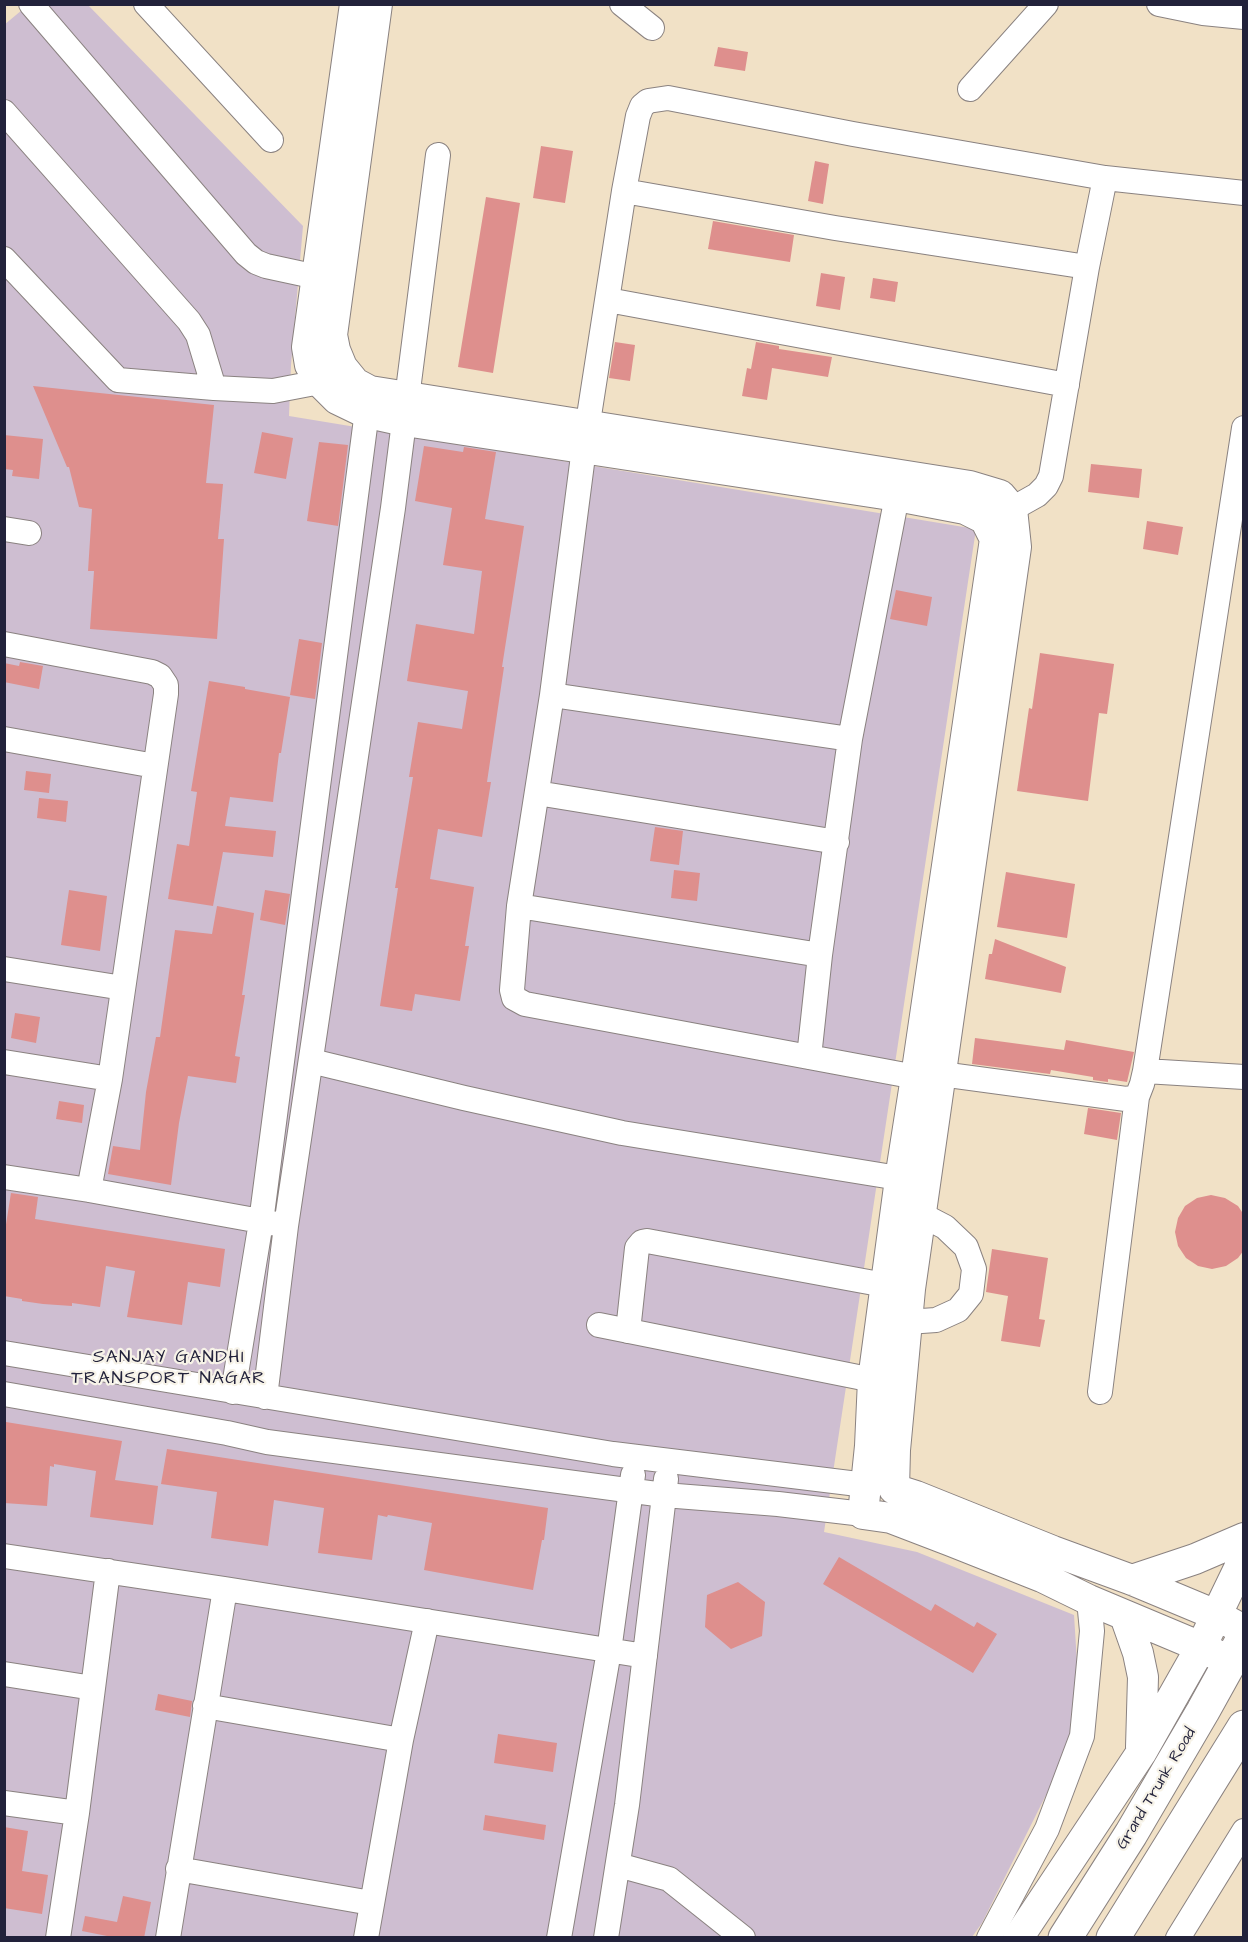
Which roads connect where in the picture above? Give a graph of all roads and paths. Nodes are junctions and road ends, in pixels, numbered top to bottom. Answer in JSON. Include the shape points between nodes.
{"nodes":[{"id":1,"x":31,"y":4,"type":"edge"},
{"id":2,"x":146,"y":4,"type":"edge"},
{"id":3,"x":355,"y":4,"type":"edge"},
{"id":4,"x":377,"y":4,"type":"edge"},
{"id":5,"x":622,"y":4,"type":"edge"},
{"id":6,"x":1046,"y":4,"type":"edge"},
{"id":7,"x":1159,"y":4,"type":"edge"},
{"id":8,"x":1244,"y":16,"type":"edge"},
{"id":9,"x":652,"y":27,"type":"dead end"},
{"id":10,"x":970,"y":89,"type":"dead end"},
{"id":11,"x":4,"y":112,"type":"edge"},
{"id":12,"x":270,"y":141,"type":"dead end"},
{"id":13,"x":438,"y":155,"type":"dead end"},
{"id":14,"x":1105,"y":178,"type":"junction"},
{"id":15,"x":624,"y":192,"type":"junction"},
{"id":16,"x":1244,"y":193,"type":"edge"},
{"id":17,"x":4,"y":259,"type":"edge"},
{"id":18,"x":1087,"y":267,"type":"junction"},
{"id":19,"x":317,"y":277,"type":"junction"},
{"id":20,"x":608,"y":300,"type":"junction"},
{"id":21,"x":331,"y":374,"type":"junction"},
{"id":22,"x":1067,"y":385,"type":"junction"},
{"id":23,"x":214,"y":388,"type":"junction"},
{"id":24,"x":369,"y":402,"type":"junction"},
{"id":25,"x":407,"y":409,"type":"junction"},
{"id":26,"x":1244,"y":428,"type":"edge"},
{"id":27,"x":586,"y":437,"type":"junction"},
{"id":28,"x":897,"y":496,"type":"junction"},
{"id":29,"x":999,"y":514,"type":"junction"},
{"id":30,"x":4,"y":529,"type":"edge"},
{"id":31,"x":29,"y":533,"type":"dead end"},
{"id":32,"x":4,"y":644,"type":"edge"},
{"id":33,"x":552,"y":695,"type":"junction"},
{"id":34,"x":4,"y":739,"type":"edge"},
{"id":35,"x":850,"y":739,"type":"junction"},
{"id":36,"x":155,"y":766,"type":"junction"},
{"id":37,"x":537,"y":793,"type":"junction"},
{"id":38,"x":837,"y":842,"type":"junction"},
{"id":39,"x":519,"y":906,"type":"junction"},
{"id":40,"x":820,"y":955,"type":"junction"},
{"id":41,"x":4,"y":969,"type":"edge"},
{"id":42,"x":123,"y":988,"type":"junction"},
{"id":43,"x":809,"y":1057,"type":"junction"},
{"id":44,"x":311,"y":1061,"type":"junction"},
{"id":45,"x":4,"y":1062,"type":"edge"},
{"id":46,"x":1145,"y":1071,"type":"junction"},
{"id":47,"x":928,"y":1075,"type":"junction"},
{"id":48,"x":1244,"y":1077,"type":"edge"},
{"id":49,"x":110,"y":1079,"type":"junction"},
{"id":50,"x":1137,"y":1097,"type":"junction"},
{"id":51,"x":4,"y":1177,"type":"edge"},
{"id":52,"x":912,"y":1181,"type":"junction"},
{"id":53,"x":89,"y":1190,"type":"junction"},
{"id":54,"x":921,"y":1214,"type":"junction"},
{"id":55,"x":261,"y":1222,"type":"junction"},
{"id":56,"x":285,"y":1226,"type":"junction"},
{"id":57,"x":898,"y":1288,"type":"junction"},
{"id":58,"x":907,"y":1322,"type":"junction"},
{"id":59,"x":599,"y":1325,"type":"dead end"},
{"id":60,"x":628,"y":1331,"type":"junction"},
{"id":61,"x":4,"y":1353,"type":"edge"},
{"id":62,"x":873,"y":1380,"type":"junction"},
{"id":63,"x":233,"y":1392,"type":"junction"},
{"id":64,"x":1100,"y":1392,"type":"dead end"},
{"id":65,"x":4,"y":1394,"type":"edge"},
{"id":66,"x":265,"y":1397,"type":"junction"},
{"id":67,"x":635,"y":1457,"type":"junction"},
{"id":68,"x":668,"y":1461,"type":"junction"},
{"id":69,"x":880,"y":1487,"type":"junction"},
{"id":70,"x":631,"y":1491,"type":"junction"},
{"id":71,"x":664,"y":1495,"type":"junction"},
{"id":72,"x":877,"y":1516,"type":"junction"},
{"id":73,"x":1244,"y":1538,"type":"edge"},
{"id":74,"x":4,"y":1556,"type":"edge"},
{"id":75,"x":1244,"y":1558,"type":"edge"},
{"id":76,"x":108,"y":1571,"type":"junction"},
{"id":77,"x":1132,"y":1580,"type":"junction"},
{"id":78,"x":225,"y":1588,"type":"junction"},
{"id":79,"x":1089,"y":1600,"type":"junction"},
{"id":80,"x":1216,"y":1615,"type":"junction"},
{"id":81,"x":1125,"y":1616,"type":"junction"},
{"id":82,"x":427,"y":1621,"type":"junction"},
{"id":83,"x":1244,"y":1630,"type":"edge"},
{"id":84,"x":1225,"y":1648,"type":"edge"},
{"id":85,"x":609,"y":1651,"type":"junction"},
{"id":86,"x":645,"y":1656,"type":"junction"},
{"id":87,"x":4,"y":1674,"type":"edge"},
{"id":88,"x":93,"y":1688,"type":"junction"},
{"id":89,"x":206,"y":1706,"type":"junction"},
{"id":90,"x":1244,"y":1727,"type":"edge"},
{"id":91,"x":401,"y":1740,"type":"junction"},
{"id":92,"x":1141,"y":1753,"type":"junction"},
{"id":93,"x":4,"y":1803,"type":"edge"},
{"id":94,"x":77,"y":1813,"type":"junction"},
{"id":95,"x":1244,"y":1831,"type":"edge"},
{"id":96,"x":618,"y":1865,"type":"junction"},
{"id":97,"x":178,"y":1869,"type":"junction"},
{"id":98,"x":371,"y":1903,"type":"junction"},
{"id":99,"x":58,"y":1938,"type":"edge"},
{"id":100,"x":168,"y":1938,"type":"edge"},
{"id":101,"x":366,"y":1938,"type":"edge"},
{"id":102,"x":559,"y":1938,"type":"edge"},
{"id":103,"x":606,"y":1938,"type":"edge"},
{"id":104,"x":743,"y":1938,"type":"edge"},
{"id":105,"x":989,"y":1938,"type":"edge"},
{"id":106,"x":1018,"y":1938,"type":"edge"},
{"id":107,"x":1065,"y":1938,"type":"edge"},
{"id":108,"x":1113,"y":1938,"type":"edge"},
{"id":109,"x":1178,"y":1938,"type":"edge"}],
"edges":[{"from":1,"to":19,"type":"street","via":[[246,254],[266,266]]},
{"from":2,"to":12,"type":"street"},
{"from":3,"to":19,"type":"main road"},
{"from":4,"to":21,"type":"main road","via":[[332,335]]},
{"from":5,"to":9,"type":"street"},
{"from":6,"to":10,"type":"street"},
{"from":7,"to":8,"type":"street"},
{"from":11,"to":23,"type":"street","via":[[189,321],[198,335]]},
{"from":13,"to":25,"type":"street"},
{"from":14,"to":15,"type":"street","via":[[657,98],[648,100],[638,116]]},
{"from":14,"to":16,"type":"street"},
{"from":14,"to":18,"type":"street"},
{"from":15,"to":18,"type":"street"},
{"from":15,"to":20,"type":"street"},
{"from":17,"to":23,"type":"street","via":[[118,380]]},
{"from":18,"to":22,"type":"street"},
{"from":19,"to":21,"type":"main road","via":[[307,347],[310,365]]},
{"from":20,"to":22,"type":"street"},
{"from":20,"to":27,"type":"street"},
{"from":21,"to":23,"type":"street","via":[[273,391]]},
{"from":21,"to":24,"type":"main road","via":[[337,399]]},
{"from":22,"to":29,"type":"street","via":[[1046,486],[1037,495]]},
{"from":24,"to":25,"type":"main road"},
{"from":24,"to":55,"type":"street"},
{"from":25,"to":27,"type":"main road"},
{"from":25,"to":44,"type":"street"},
{"from":26,"to":46,"type":"street"},
{"from":27,"to":28,"type":"main road"},
{"from":27,"to":29,"type":"main road","via":[[970,486],[1000,495]]},
{"from":27,"to":33,"type":"street"},
{"from":28,"to":29,"type":"main road"},
{"from":28,"to":35,"type":"street"},
{"from":29,"to":47,"type":"main road","via":[[1016,547]]},
{"from":30,"to":31,"type":"street"},
{"from":32,"to":36,"type":"street","via":[[160,675],[166,694]]},
{"from":33,"to":35,"type":"street"},
{"from":33,"to":37,"type":"street"},
{"from":34,"to":36,"type":"street"},
{"from":35,"to":38,"type":"street"},
{"from":36,"to":42,"type":"street"},
{"from":37,"to":38,"type":"street"},
{"from":37,"to":39,"type":"street"},
{"from":38,"to":40,"type":"street"},
{"from":39,"to":40,"type":"street"},
{"from":39,"to":43,"type":"street","via":[[512,990],[519,1002]]},
{"from":40,"to":43,"type":"street"},
{"from":41,"to":42,"type":"street"},
{"from":42,"to":49,"type":"street"},
{"from":43,"to":47,"type":"street"},
{"from":44,"to":52,"type":"street","via":[[622,1133]]},
{"from":44,"to":56,"type":"street"},
{"from":45,"to":49,"type":"street"},
{"from":46,"to":48,"type":"street"},
{"from":46,"to":50,"type":"street"},
{"from":47,"to":50,"type":"street","via":[[1132,1100]]},
{"from":47,"to":52,"type":"main road"},
{"from":49,"to":53,"type":"street"},
{"from":50,"to":64,"type":"street"},
{"from":51,"to":53,"type":"street"},
{"from":52,"to":54,"type":"main road"},
{"from":52,"to":57,"type":"main road"},
{"from":53,"to":55,"type":"street"},
{"from":54,"to":57,"type":"main road"},
{"from":54,"to":58,"type":"street","via":[[945,1227],[966,1247],[974,1269],[971,1294],[958,1310],[943,1317]]},
{"from":55,"to":56,"type":"street"},
{"from":55,"to":63,"type":"street"},
{"from":56,"to":66,"type":"street"},
{"from":57,"to":58,"type":"main road"},
{"from":57,"to":60,"type":"street","via":[[647,1241],[637,1248]]},
{"from":57,"to":62,"type":"main road"},
{"from":58,"to":69,"type":"main road","via":[[895,1450]]},
{"from":59,"to":60,"type":"street"},
{"from":60,"to":62,"type":"street"},
{"from":61,"to":63,"type":"street"},
{"from":62,"to":69,"type":"main road"},
{"from":63,"to":66,"type":"street"},
{"from":65,"to":70,"type":"street","via":[[267,1442]]},
{"from":66,"to":67,"type":"street"},
{"from":67,"to":68,"type":"street"},
{"from":67,"to":70,"type":"street"},
{"from":68,"to":69,"type":"street"},
{"from":68,"to":71,"type":"street"},
{"from":69,"to":72,"type":"main road"},
{"from":69,"to":77,"type":"main road","via":[[916,1496]]},
{"from":70,"to":71,"type":"street"},
{"from":70,"to":85,"type":"street"},
{"from":71,"to":72,"type":"street"},
{"from":71,"to":86,"type":"street"},
{"from":72,"to":79,"type":"main road","via":[[1042,1577]]},
{"from":73,"to":77,"type":"main road"},
{"from":74,"to":76,"type":"street"},
{"from":75,"to":80,"type":"main road"},
{"from":76,"to":78,"type":"street"},
{"from":76,"to":88,"type":"street"},
{"from":77,"to":80,"type":"main road"},
{"from":78,"to":82,"type":"street"},
{"from":78,"to":89,"type":"street"},
{"from":79,"to":81,"type":"main road"},
{"from":79,"to":105,"type":"street","via":[[1092,1632],[1082,1736],[1047,1829]]},
{"from":80,"to":83,"type":"main road"},
{"from":80,"to":84,"type":"main road"},
{"from":81,"to":84,"type":"main road"},
{"from":81,"to":92,"type":"main road","via":[[1143,1677]]},
{"from":82,"to":85,"type":"street"},
{"from":82,"to":91,"type":"street"},
{"from":84,"to":92,"type":"main road"},
{"from":84,"to":107,"type":"highway","name":"Grand Trunk Road","via":[[1203,1711]]},
{"from":85,"to":86,"type":"street"},
{"from":85,"to":102,"type":"street"},
{"from":86,"to":96,"type":"street"},
{"from":87,"to":88,"type":"street"},
{"from":88,"to":94,"type":"street"},
{"from":89,"to":91,"type":"street"},
{"from":89,"to":97,"type":"street"},
{"from":90,"to":108,"type":"highway"},
{"from":91,"to":98,"type":"street"},
{"from":92,"to":106,"type":"main road"},
{"from":93,"to":94,"type":"street"},
{"from":94,"to":99,"type":"street"},
{"from":95,"to":109,"type":"street"},
{"from":96,"to":103,"type":"street"},
{"from":96,"to":104,"type":"street","via":[[669,1879]]},
{"from":97,"to":98,"type":"street"},
{"from":97,"to":100,"type":"street"},
{"from":98,"to":101,"type":"street"}]}
